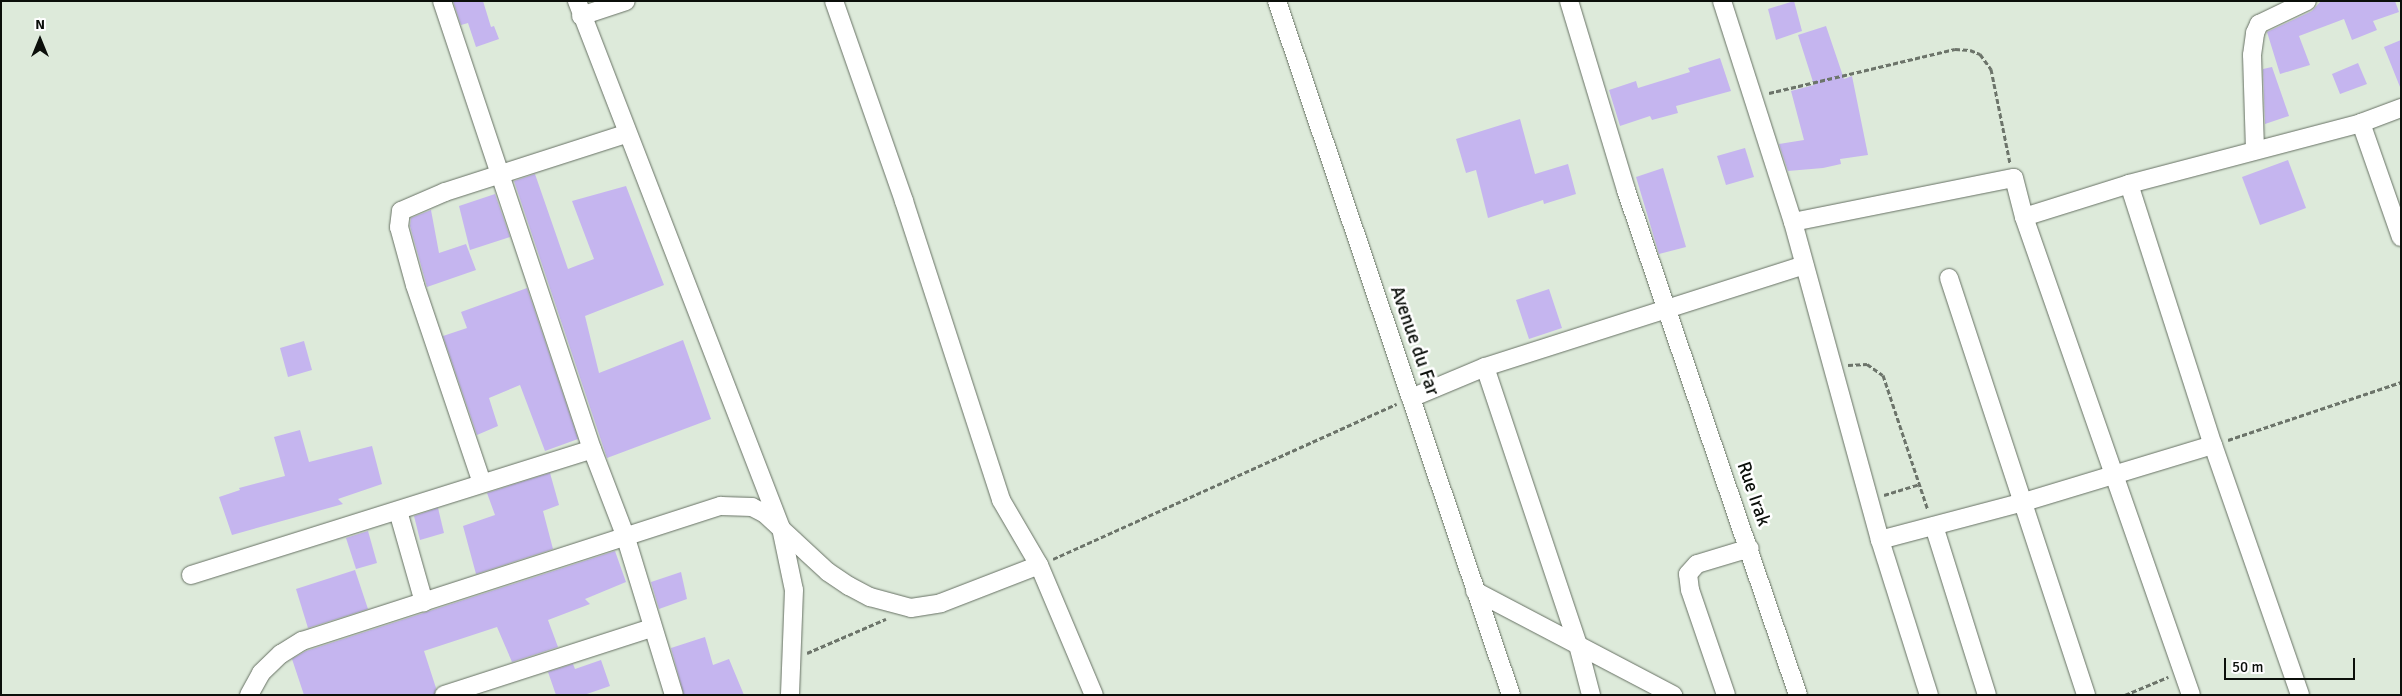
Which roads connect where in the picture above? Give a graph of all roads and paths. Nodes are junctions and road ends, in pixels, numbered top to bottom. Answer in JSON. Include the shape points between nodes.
{"nodes":[{"id":1,"x":442,"y":1,"type":"edge"},
{"id":2,"x":626,"y":1,"type":"edge"},
{"id":3,"x":834,"y":1,"type":"edge"},
{"id":4,"x":1277,"y":1,"type":"edge"},
{"id":5,"x":1569,"y":1,"type":"edge"},
{"id":6,"x":1722,"y":1,"type":"edge"},
{"id":7,"x":2307,"y":1,"type":"edge"},
{"id":8,"x":579,"y":9,"type":"edge"},
{"id":9,"x":1752,"y":97,"type":"junction"},
{"id":10,"x":2401,"y":108,"type":"edge"},
{"id":11,"x":2361,"y":123,"type":"junction"},
{"id":12,"x":626,"y":134,"type":"junction"},
{"id":13,"x":2255,"y":150,"type":"junction"},
{"id":14,"x":500,"y":176,"type":"junction"},
{"id":15,"x":2014,"y":178,"type":"junction"},
{"id":16,"x":2129,"y":184,"type":"junction"},
{"id":17,"x":2024,"y":217,"type":"junction"},
{"id":18,"x":1793,"y":222,"type":"junction"},
{"id":19,"x":2401,"y":237,"type":"edge"},
{"id":20,"x":1804,"y":265,"type":"junction"},
{"id":21,"x":1949,"y":278,"type":"dead end"},
{"id":22,"x":1666,"y":307,"type":"junction"},
{"id":23,"x":1485,"y":367,"type":"junction"},
{"id":24,"x":1832,"y":368,"type":"junction"},
{"id":25,"x":2401,"y":382,"type":"edge"},
{"id":26,"x":1411,"y":398,"type":"junction"},
{"id":27,"x":2213,"y":445,"type":"junction"},
{"id":28,"x":592,"y":448,"type":"junction"},
{"id":29,"x":2111,"y":474,"type":"junction"},
{"id":30,"x":482,"y":483,"type":"junction"},
{"id":31,"x":1920,"y":484,"type":"junction"},
{"id":32,"x":1869,"y":500,"type":"junction"},
{"id":33,"x":2024,"y":502,"type":"junction"},
{"id":34,"x":398,"y":511,"type":"junction"},
{"id":35,"x":1934,"y":526,"type":"junction"},
{"id":36,"x":781,"y":528,"type":"junction"},
{"id":37,"x":625,"y":535,"type":"junction"},
{"id":38,"x":1880,"y":540,"type":"junction"},
{"id":39,"x":1750,"y":548,"type":"junction"},
{"id":40,"x":1039,"y":565,"type":"junction"},
{"id":41,"x":191,"y":575,"type":"dead end"},
{"id":42,"x":1476,"y":591,"type":"junction"},
{"id":43,"x":424,"y":602,"type":"junction"},
{"id":44,"x":911,"y":608,"type":"junction"},
{"id":45,"x":651,"y":628,"type":"junction"},
{"id":46,"x":1578,"y":645,"type":"junction"},
{"id":47,"x":793,"y":659,"type":"junction"},
{"id":48,"x":2183,"y":671,"type":"junction"},
{"id":49,"x":249,"y":695,"type":"edge"},
{"id":50,"x":444,"y":695,"type":"edge"},
{"id":51,"x":674,"y":695,"type":"edge"},
{"id":52,"x":790,"y":695,"type":"edge"},
{"id":53,"x":1094,"y":695,"type":"edge"},
{"id":54,"x":1510,"y":695,"type":"edge"},
{"id":55,"x":1591,"y":695,"type":"edge"},
{"id":56,"x":1673,"y":695,"type":"edge"},
{"id":57,"x":1726,"y":695,"type":"edge"},
{"id":58,"x":1798,"y":695,"type":"edge"},
{"id":59,"x":1929,"y":695,"type":"edge"},
{"id":60,"x":1987,"y":695,"type":"edge"},
{"id":61,"x":2086,"y":695,"type":"edge"},
{"id":62,"x":2125,"y":695,"type":"edge"},
{"id":63,"x":2191,"y":695,"type":"edge"},
{"id":64,"x":2300,"y":695,"type":"edge"}],
"edges":[{"from":1,"to":14,"type":"street"},
{"from":2,"to":8,"type":"street"},
{"from":3,"to":40,"type":"street","via":[[904,201],[995,483],[1015,528]]},
{"from":4,"to":26,"type":"street","name":"Avenue du Far"},
{"from":5,"to":22,"type":"street","name":"Rue Irak","via":[[1602,114]]},
{"from":6,"to":9,"type":"street"},
{"from":7,"to":13,"type":"street","via":[[2259,24],[2255,33],[2252,55]]},
{"from":8,"to":12,"type":"street"},
{"from":9,"to":15,"type":"path","via":[[1955,50],[1970,50],[1980,54],[1991,69]]},
{"from":9,"to":18,"type":"street"},
{"from":10,"to":11,"type":"street"},
{"from":11,"to":13,"type":"street"},
{"from":11,"to":19,"type":"street"},
{"from":12,"to":14,"type":"street"},
{"from":12,"to":36,"type":"street"},
{"from":13,"to":16,"type":"street"},
{"from":14,"to":28,"type":"street"},
{"from":14,"to":30,"type":"street","via":[[410,205],[402,210],[399,227],[438,358]]},
{"from":15,"to":17,"type":"street"},
{"from":15,"to":18,"type":"street"},
{"from":16,"to":17,"type":"street"},
{"from":16,"to":27,"type":"street"},
{"from":17,"to":29,"type":"street"},
{"from":18,"to":20,"type":"street"},
{"from":20,"to":22,"type":"street"},
{"from":20,"to":24,"type":"street"},
{"from":21,"to":33,"type":"street"},
{"from":22,"to":23,"type":"street"},
{"from":22,"to":39,"type":"street","name":"Rue Irak"},
{"from":23,"to":26,"type":"street"},
{"from":23,"to":46,"type":"street"},
{"from":24,"to":31,"type":"path","via":[[1867,364],[1883,375]]},
{"from":24,"to":32,"type":"street"},
{"from":25,"to":27,"type":"path"},
{"from":26,"to":40,"type":"path"},
{"from":26,"to":42,"type":"street","name":"Avenue du Far"},
{"from":27,"to":29,"type":"street"},
{"from":27,"to":64,"type":"street"},
{"from":28,"to":30,"type":"street"},
{"from":28,"to":37,"type":"street"},
{"from":29,"to":33,"type":"street"},
{"from":29,"to":48,"type":"street"},
{"from":30,"to":34,"type":"street"},
{"from":31,"to":32,"type":"path"},
{"from":31,"to":35,"type":"path"},
{"from":32,"to":38,"type":"street"},
{"from":33,"to":35,"type":"street"},
{"from":33,"to":61,"type":"street"},
{"from":34,"to":41,"type":"street"},
{"from":34,"to":43,"type":"street"},
{"from":35,"to":38,"type":"street"},
{"from":35,"to":60,"type":"street"},
{"from":36,"to":37,"type":"street","via":[[752,507],[721,506]]},
{"from":36,"to":44,"type":"street","via":[[828,572],[849,586],[870,597]]},
{"from":36,"to":47,"type":"street","via":[[794,590]]},
{"from":37,"to":43,"type":"street"},
{"from":37,"to":45,"type":"street"},
{"from":38,"to":59,"type":"street"},
{"from":39,"to":57,"type":"street","via":[[1697,564],[1688,574],[1690,590]]},
{"from":39,"to":58,"type":"street","name":"Rue Irak"},
{"from":40,"to":44,"type":"street","via":[[941,603]]},
{"from":40,"to":53,"type":"street"},
{"from":42,"to":46,"type":"street"},
{"from":42,"to":54,"type":"street","name":"Avenue du Far"},
{"from":43,"to":49,"type":"street","via":[[302,641],[281,654],[261,673]]},
{"from":44,"to":47,"type":"path"},
{"from":45,"to":50,"type":"street"},
{"from":45,"to":51,"type":"street"},
{"from":46,"to":55,"type":"street"},
{"from":46,"to":56,"type":"street"},
{"from":47,"to":52,"type":"street"},
{"from":48,"to":62,"type":"path"},
{"from":48,"to":63,"type":"street"}]}
